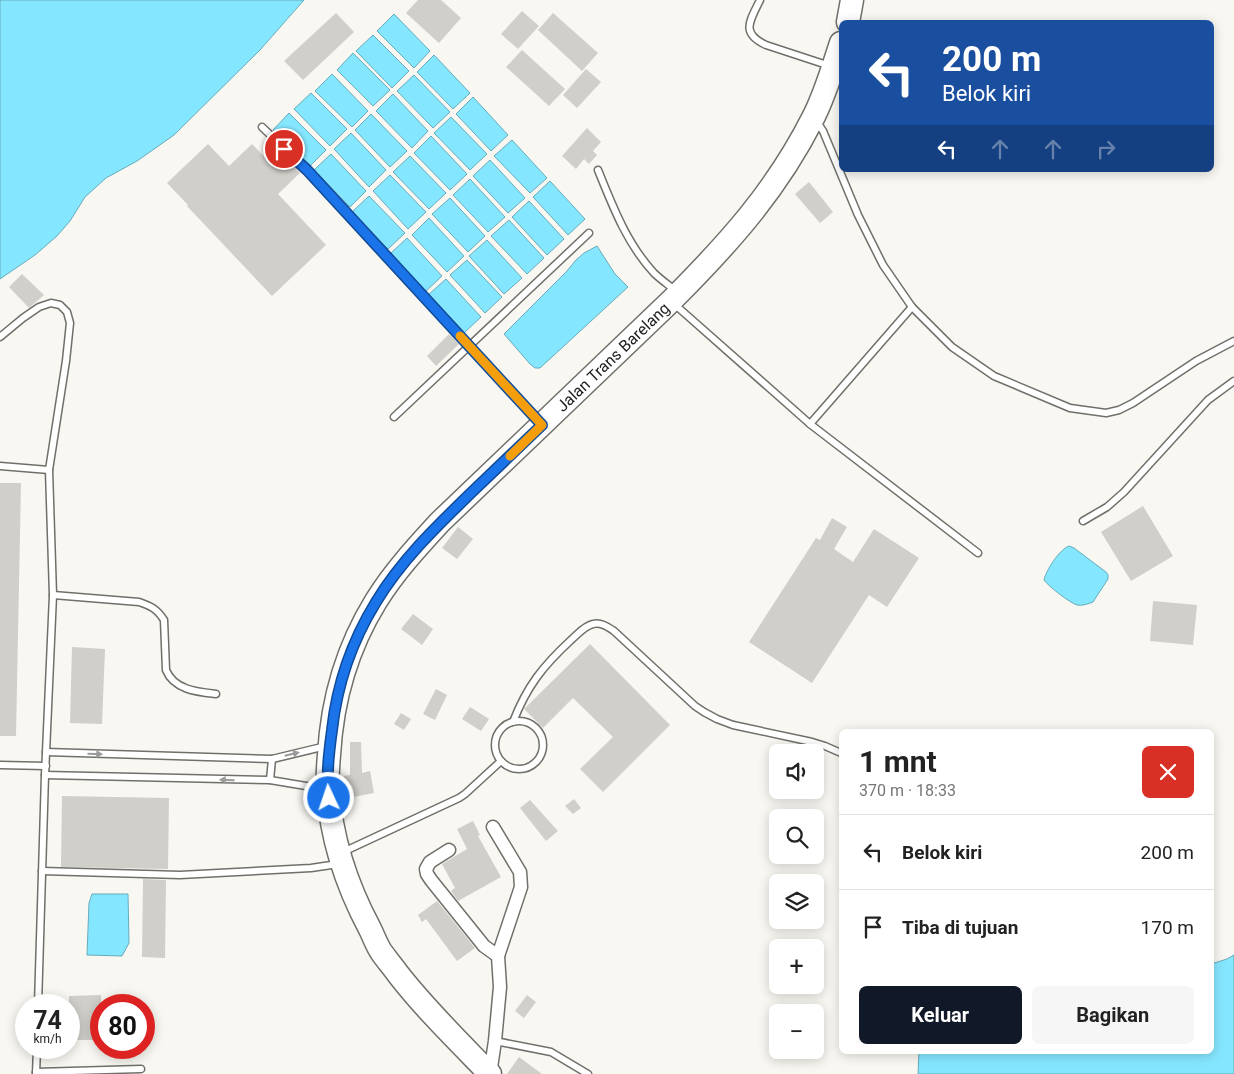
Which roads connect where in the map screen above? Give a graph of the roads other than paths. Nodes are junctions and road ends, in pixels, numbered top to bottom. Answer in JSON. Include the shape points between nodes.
{"nodes":[{"id":1,"x":760,"y":0,"type":"edge"},
{"id":2,"x":852,"y":0,"type":"edge"},
{"id":3,"x":848,"y":20,"type":"edge"},
{"id":4,"x":839,"y":49,"type":"edge"},
{"id":5,"x":833,"y":67,"type":"junction"},
{"id":6,"x":814,"y":116,"type":"junction"},
{"id":7,"x":262,"y":127,"type":"dead end"},
{"id":8,"x":598,"y":170,"type":"dead end"},
{"id":9,"x":839,"y":170,"type":"edge"},
{"id":10,"x":840,"y":172,"type":"edge"},
{"id":11,"x":589,"y":233,"type":"dead end"},
{"id":12,"x":674,"y":297,"type":"junction"},
{"id":13,"x":912,"y":307,"type":"junction"},
{"id":14,"x":0,"y":337,"type":"edge"},
{"id":15,"x":1234,"y":341,"type":"edge"},
{"id":16,"x":470,"y":347,"type":"junction"},
{"id":17,"x":1234,"y":381,"type":"edge"},
{"id":18,"x":394,"y":417,"type":"dead end"},
{"id":19,"x":810,"y":424,"type":"junction"},
{"id":20,"x":542,"y":425,"type":"junction"},
{"id":21,"x":0,"y":466,"type":"edge"},
{"id":22,"x":50,"y":470,"type":"junction"},
{"id":23,"x":1083,"y":521,"type":"dead end"},
{"id":24,"x":978,"y":553,"type":"dead end"},
{"id":25,"x":53,"y":595,"type":"junction"},
{"id":26,"x":216,"y":694,"type":"dead end"},
{"id":27,"x":513,"y":722,"type":"junction"},
{"id":28,"x":330,"y":745,"type":"junction"},
{"id":29,"x":46,"y":752,"type":"junction"},
{"id":30,"x":839,"y":752,"type":"edge"},
{"id":31,"x":272,"y":759,"type":"junction"},
{"id":32,"x":501,"y":761,"type":"junction"},
{"id":33,"x":0,"y":765,"type":"edge"},
{"id":34,"x":46,"y":766,"type":"junction"},
{"id":35,"x":45,"y":775,"type":"junction"},
{"id":36,"x":270,"y":780,"type":"junction"},
{"id":37,"x":328,"y":789,"type":"junction"},
{"id":38,"x":493,"y":827,"type":"dead end"},
{"id":39,"x":449,"y":850,"type":"dead end"},
{"id":40,"x":340,"y":859,"type":"junction"},
{"id":41,"x":42,"y":871,"type":"junction"},
{"id":42,"x":498,"y":956,"type":"junction"},
{"id":43,"x":38,"y":994,"type":"edge"},
{"id":44,"x":495,"y":1041,"type":"junction"},
{"id":45,"x":37,"y":1059,"type":"edge"},
{"id":46,"x":141,"y":1069,"type":"dead end"},
{"id":47,"x":36,"y":1073,"type":"edge"},
{"id":48,"x":490,"y":1074,"type":"edge"},
{"id":49,"x":588,"y":1074,"type":"edge"}],
"edges":[{"from":1,"to":5,"type":"lane","via":[[749,29],[758,42]]},
{"from":2,"to":3,"type":"highway"},
{"from":4,"to":5,"type":"highway","name":"Jalan Trans Barelang"},
{"from":5,"to":6,"type":"highway","name":"Jalan Trans Barelang"},
{"from":6,"to":9,"type":"lane"},
{"from":6,"to":12,"type":"highway","name":"Jalan Trans Barelang","via":[[790,160],[762,200],[728,242]]},
{"from":7,"to":16,"type":"lane","via":[[307,170]]},
{"from":8,"to":12,"type":"lane","via":[[632,245]]},
{"from":10,"to":13,"type":"lane","via":[[883,265]]},
{"from":11,"to":16,"type":"lane"},
{"from":12,"to":19,"type":"lane"},
{"from":12,"to":20,"type":"highway","name":"Jalan Trans Barelang"},
{"from":13,"to":15,"type":"lane","via":[[952,346],[994,376],[1070,408],[1106,414],[1133,404],[1196,361]]},
{"from":13,"to":19,"type":"lane"},
{"from":14,"to":22,"type":"lane","via":[[39,307],[51,303],[60,305],[67,312],[70,323],[66,362]]},
{"from":16,"to":18,"type":"lane"},
{"from":16,"to":20,"type":"lane"},
{"from":17,"to":23,"type":"lane","via":[[1208,400],[1124,492]]},
{"from":19,"to":24,"type":"lane"},
{"from":20,"to":28,"type":"highway","name":"Jalan Trans Barelang","via":[[440,522],[407,558],[376,602],[344,671],[334,706]]},
{"from":21,"to":22,"type":"lane"},
{"from":22,"to":25,"type":"lane"},
{"from":25,"to":26,"type":"lane","via":[[138,602],[151,606],[164,620],[168,675],[192,692]]},
{"from":25,"to":29,"type":"lane"},
{"from":27,"to":30,"type":"lane","via":[[520,702],[550,660],[586,627],[594,624],[614,631],[695,706],[717,720],[812,742]]},
{"from":27,"to":32,"type":"lane","via":[[505,725],[496,738],[495,746]]},
{"from":27,"to":32,"type":"lane","via":[[529,723],[536,728],[542,741],[540,756],[536,762],[523,768],[508,766]]},
{"from":31,"to":28,"type":"lane","one_way":true},
{"from":28,"to":37,"type":"highway","name":"Jalan Trans Barelang"},
{"from":29,"to":31,"type":"lane","one_way":true},
{"from":29,"to":34,"type":"lane"},
{"from":31,"to":36,"type":"lane"},
{"from":32,"to":40,"type":"lane","via":[[459,798]]},
{"from":33,"to":34,"type":"lane"},
{"from":34,"to":35,"type":"lane"},
{"from":36,"to":35,"type":"lane","one_way":true},
{"from":35,"to":41,"type":"lane"},
{"from":36,"to":37,"type":"lane"},
{"from":37,"to":40,"type":"highway","name":"Jalan Trans Barelang"},
{"from":38,"to":42,"type":"street","via":[[520,872],[521,880]]},
{"from":39,"to":42,"type":"street","via":[[430,862],[427,874],[484,946]]},
{"from":40,"to":41,"type":"lane","via":[[311,868],[180,875]]},
{"from":40,"to":48,"type":"highway","name":"Jalan Trans Barelang","via":[[382,953],[409,988]]},
{"from":41,"to":43,"type":"lane"},
{"from":42,"to":44,"type":"street","via":[[500,987]]},
{"from":44,"to":48,"type":"street"},
{"from":44,"to":49,"type":"lane","via":[[551,1052]]},
{"from":45,"to":47,"type":"lane"},
{"from":46,"to":47,"type":"lane"}]}
